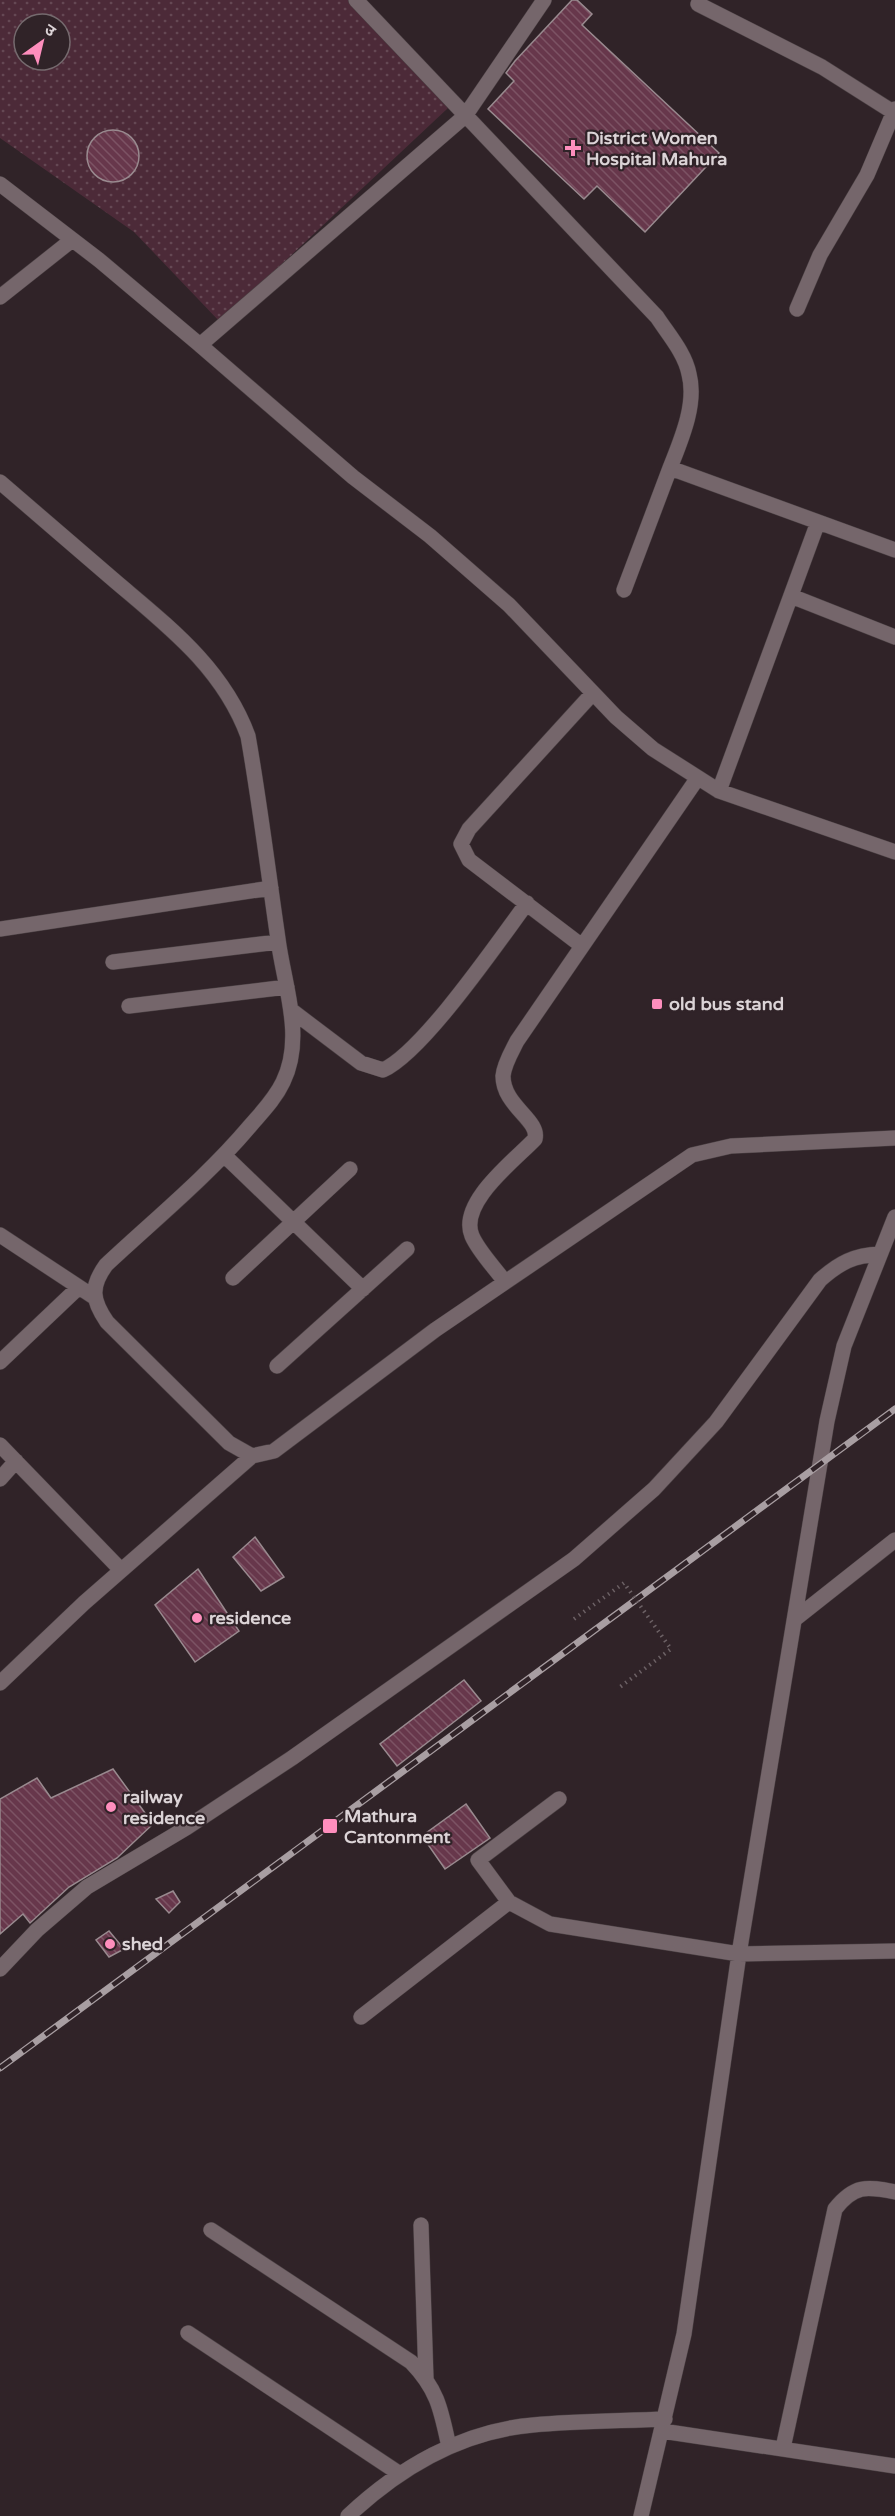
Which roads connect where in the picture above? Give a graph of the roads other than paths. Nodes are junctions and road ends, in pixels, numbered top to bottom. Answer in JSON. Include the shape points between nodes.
{"nodes":[{"id":1,"x":356,"y":0,"type":"edge"},
{"id":2,"x":544,"y":0,"type":"edge"},
{"id":3,"x":698,"y":4,"type":"dead end"},
{"id":4,"x":894,"y":111,"type":"edge"},
{"id":5,"x":465,"y":116,"type":"junction"},
{"id":6,"x":0,"y":184,"type":"edge"},
{"id":7,"x":72,"y":240,"type":"junction"},
{"id":8,"x":0,"y":297,"type":"edge"},
{"id":9,"x":797,"y":309,"type":"dead end"},
{"id":10,"x":200,"y":345,"type":"junction"},
{"id":11,"x":670,"y":468,"type":"junction"},
{"id":12,"x":0,"y":482,"type":"edge"},
{"id":13,"x":818,"y":522,"type":"junction"},
{"id":14,"x":895,"y":550,"type":"edge"},
{"id":15,"x":624,"y":590,"type":"dead end"},
{"id":16,"x":790,"y":596,"type":"junction"},
{"id":17,"x":895,"y":637,"type":"edge"},
{"id":18,"x":593,"y":693,"type":"junction"},
{"id":19,"x":697,"y":779,"type":"junction"},
{"id":20,"x":719,"y":791,"type":"junction"},
{"id":21,"x":895,"y":852,"type":"edge"},
{"id":22,"x":271,"y":888,"type":"junction"},
{"id":23,"x":527,"y":903,"type":"junction"},
{"id":24,"x":0,"y":929,"type":"edge"},
{"id":25,"x":278,"y":942,"type":"junction"},
{"id":26,"x":582,"y":946,"type":"junction"},
{"id":27,"x":113,"y":962,"type":"dead end"},
{"id":28,"x":287,"y":987,"type":"junction"},
{"id":29,"x":129,"y":1006,"type":"dead end"},
{"id":30,"x":291,"y":1010,"type":"junction"},
{"id":31,"x":895,"y":1138,"type":"edge"},
{"id":32,"x":224,"y":1155,"type":"junction"},
{"id":33,"x":350,"y":1169,"type":"dead end"},
{"id":34,"x":895,"y":1217,"type":"edge"},
{"id":35,"x":294,"y":1223,"type":"junction"},
{"id":36,"x":0,"y":1235,"type":"edge"},
{"id":37,"x":407,"y":1249,"type":"dead end"},
{"id":38,"x":880,"y":1254,"type":"junction"},
{"id":39,"x":233,"y":1278,"type":"dead end"},
{"id":40,"x":505,"y":1282,"type":"junction"},
{"id":41,"x":79,"y":1287,"type":"junction"},
{"id":42,"x":363,"y":1289,"type":"junction"},
{"id":43,"x":94,"y":1297,"type":"junction"},
{"id":44,"x":0,"y":1362,"type":"edge"},
{"id":45,"x":277,"y":1366,"type":"dead end"},
{"id":46,"x":0,"y":1445,"type":"edge"},
{"id":47,"x":252,"y":1456,"type":"junction"},
{"id":48,"x":16,"y":1461,"type":"junction"},
{"id":49,"x":0,"y":1479,"type":"edge"},
{"id":50,"x":895,"y":1540,"type":"edge"},
{"id":51,"x":121,"y":1570,"type":"junction"},
{"id":52,"x":795,"y":1620,"type":"junction"},
{"id":53,"x":0,"y":1683,"type":"edge"},
{"id":54,"x":559,"y":1799,"type":"dead end"},
{"id":55,"x":509,"y":1902,"type":"junction"},
{"id":56,"x":895,"y":1951,"type":"edge"},
{"id":57,"x":739,"y":1954,"type":"junction"},
{"id":58,"x":0,"y":1969,"type":"edge"},
{"id":59,"x":361,"y":2017,"type":"dead end"},
{"id":60,"x":895,"y":2192,"type":"edge"},
{"id":61,"x":421,"y":2225,"type":"dead end"},
{"id":62,"x":211,"y":2230,"type":"dead end"},
{"id":63,"x":188,"y":2333,"type":"dead end"},
{"id":64,"x":426,"y":2378,"type":"junction"},
{"id":65,"x":663,"y":2425,"type":"junction"},
{"id":66,"x":449,"y":2447,"type":"junction"},
{"id":67,"x":783,"y":2448,"type":"junction"},
{"id":68,"x":895,"y":2466,"type":"edge"},
{"id":69,"x":400,"y":2474,"type":"junction"},
{"id":70,"x":348,"y":2516,"type":"edge"},
{"id":71,"x":641,"y":2516,"type":"edge"}],
"edges":[{"from":1,"to":5,"type":"street"},
{"from":2,"to":5,"type":"street"},
{"from":3,"to":4,"type":"street","via":[[822,68]]},
{"from":4,"to":9,"type":"street","via":[[867,175],[820,255]]},
{"from":5,"to":10,"type":"street"},
{"from":5,"to":11,"type":"street","via":[[657,317],[682,356],[689,374],[690,399]]},
{"from":6,"to":7,"type":"street"},
{"from":7,"to":8,"type":"street"},
{"from":7,"to":10,"type":"street"},
{"from":10,"to":18,"type":"street","via":[[509,604]]},
{"from":11,"to":13,"type":"street"},
{"from":11,"to":15,"type":"street"},
{"from":12,"to":22,"type":"street","via":[[189,644],[218,678],[238,710],[248,736]]},
{"from":13,"to":14,"type":"street"},
{"from":13,"to":16,"type":"street"},
{"from":16,"to":17,"type":"street"},
{"from":16,"to":20,"type":"street"},
{"from":18,"to":19,"type":"street","via":[[652,749]]},
{"from":18,"to":23,"type":"street","via":[[463,837],[462,851],[469,860]]},
{"from":19,"to":20,"type":"street"},
{"from":19,"to":26,"type":"street"},
{"from":20,"to":21,"type":"street"},
{"from":22,"to":24,"type":"street"},
{"from":22,"to":25,"type":"street"},
{"from":23,"to":26,"type":"street"},
{"from":23,"to":30,"type":"street","via":[[448,1007],[395,1064],[383,1070],[361,1063]]},
{"from":25,"to":27,"type":"street"},
{"from":25,"to":28,"type":"street"},
{"from":26,"to":40,"type":"street","via":[[517,1041],[503,1074],[505,1091],[534,1126],[535,1139],[472,1209],[472,1238]]},
{"from":28,"to":29,"type":"street"},
{"from":28,"to":30,"type":"street"},
{"from":30,"to":32,"type":"street","via":[[290,1064],[282,1084]]},
{"from":31,"to":40,"type":"street","via":[[731,1146],[692,1155]]},
{"from":32,"to":35,"type":"street"},
{"from":32,"to":43,"type":"street","via":[[106,1265],[96,1280]]},
{"from":33,"to":35,"type":"street"},
{"from":34,"to":38,"type":"street"},
{"from":35,"to":39,"type":"street"},
{"from":35,"to":42,"type":"street"},
{"from":36,"to":41,"type":"street"},
{"from":37,"to":42,"type":"street"},
{"from":38,"to":52,"type":"street","via":[[844,1346],[827,1421]]},
{"from":38,"to":58,"type":"street","via":[[858,1255],[820,1280],[716,1422],[654,1489],[573,1559],[292,1758],[87,1887],[37,1930]]},
{"from":40,"to":47,"type":"street","via":[[274,1451]]},
{"from":41,"to":43,"type":"street"},
{"from":41,"to":44,"type":"street"},
{"from":42,"to":45,"type":"street"},
{"from":43,"to":47,"type":"street","via":[[113,1329],[229,1443]]},
{"from":46,"to":48,"type":"street"},
{"from":47,"to":51,"type":"street"},
{"from":48,"to":49,"type":"street"},
{"from":48,"to":51,"type":"street"},
{"from":50,"to":52,"type":"street"},
{"from":51,"to":53,"type":"street"},
{"from":52,"to":57,"type":"street"},
{"from":54,"to":55,"type":"street","via":[[478,1860]]},
{"from":55,"to":57,"type":"street","via":[[550,1924]]},
{"from":55,"to":59,"type":"street"},
{"from":56,"to":57,"type":"street"},
{"from":57,"to":65,"type":"street","via":[[684,2334]]},
{"from":60,"to":67,"type":"street","via":[[860,2189],[846,2196],[835,2210]]},
{"from":61,"to":64,"type":"street"},
{"from":62,"to":64,"type":"street","via":[[411,2362]]},
{"from":63,"to":69,"type":"street"},
{"from":64,"to":66,"type":"street","via":[[438,2399]]},
{"from":65,"to":66,"type":"street","via":[[530,2425]]},
{"from":65,"to":67,"type":"street"},
{"from":65,"to":71,"type":"street"},
{"from":66,"to":69,"type":"street"},
{"from":67,"to":68,"type":"street"},
{"from":69,"to":70,"type":"street"}]}
